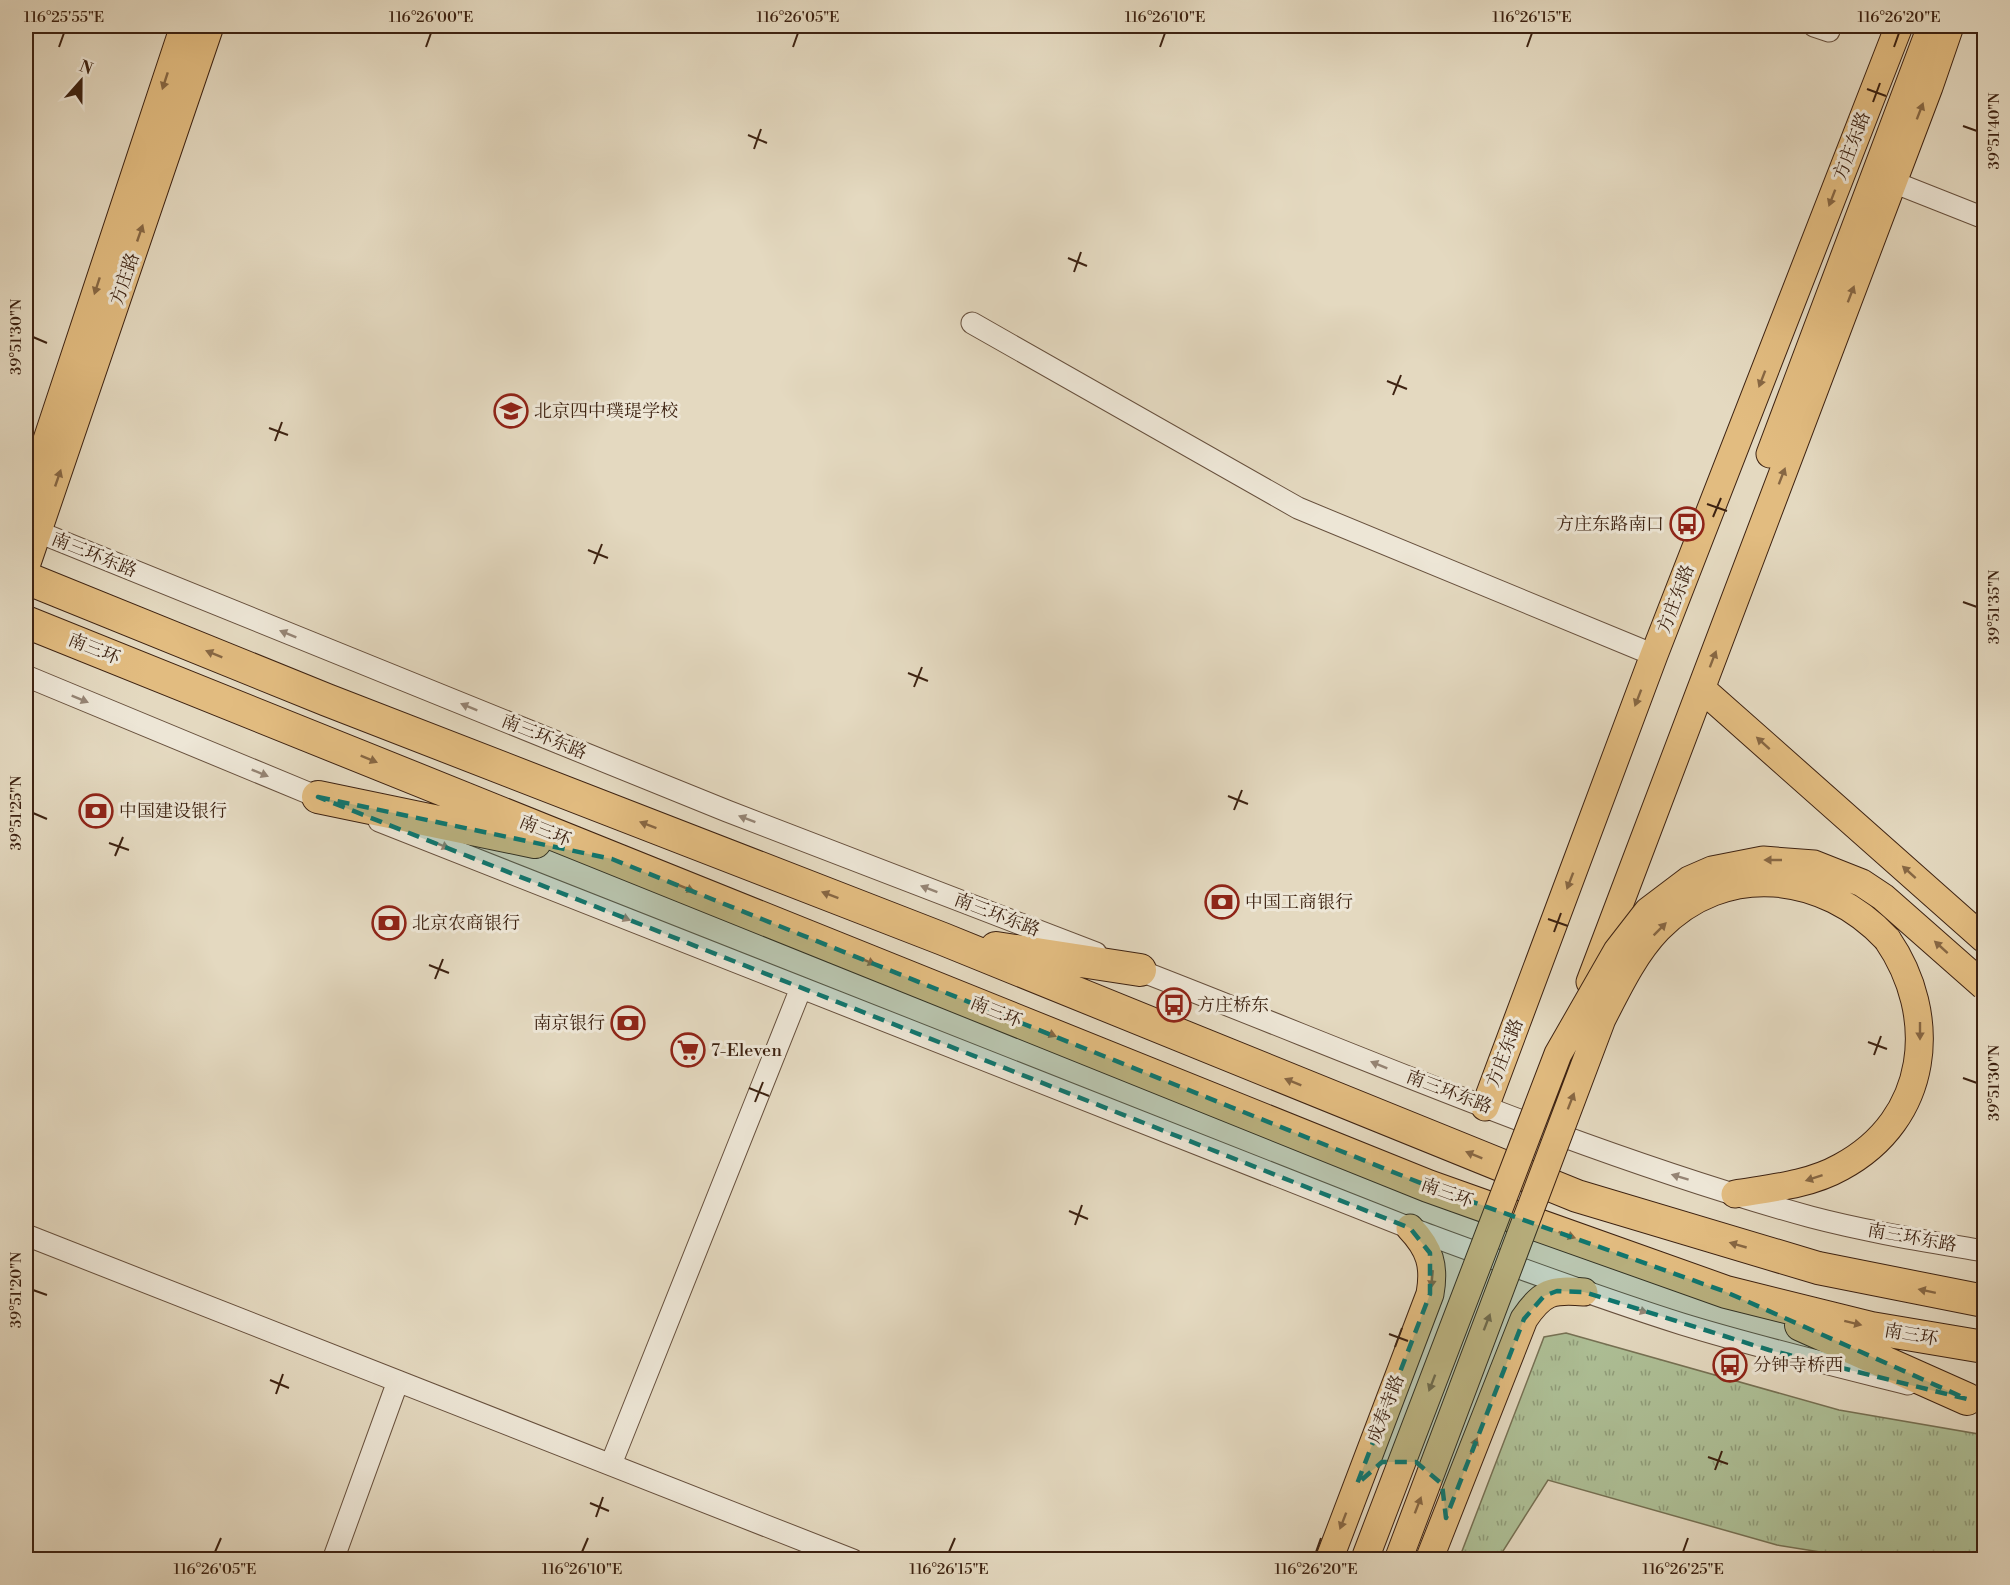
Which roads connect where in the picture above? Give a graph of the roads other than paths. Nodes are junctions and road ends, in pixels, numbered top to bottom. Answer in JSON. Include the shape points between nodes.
{"nodes":[{"id":1,"x":184,"y":26,"type":"edge"},
{"id":2,"x":210,"y":26,"type":"edge"},
{"id":3,"x":1899,"y":26,"type":"edge"},
{"id":4,"x":1931,"y":26,"type":"edge"},
{"id":5,"x":1950,"y":26,"type":"edge"},
{"id":6,"x":1893,"y":182,"type":"junction"},
{"id":7,"x":1984,"y":218,"type":"edge"},
{"id":8,"x":972,"y":323,"type":"dead end"},
{"id":9,"x":26,"y":503,"type":"edge"},
{"id":10,"x":32,"y":530,"type":"edge"},
{"id":11,"x":26,"y":566,"type":"edge"},
{"id":12,"x":26,"y":578,"type":"edge"},
{"id":13,"x":26,"y":622,"type":"edge"},
{"id":14,"x":1654,"y":655,"type":"junction"},
{"id":15,"x":26,"y":676,"type":"edge"},
{"id":16,"x":1702,"y":689,"type":"junction"},
{"id":17,"x":318,"y":797,"type":"junction"},
{"id":18,"x":612,"y":859,"type":"junction"},
{"id":19,"x":943,"y":939,"type":"junction"},
{"id":20,"x":1984,"y":939,"type":"edge"},
{"id":21,"x":1140,"y":970,"type":"junction"},
{"id":22,"x":1984,"y":986,"type":"edge"},
{"id":23,"x":801,"y":988,"type":"junction"},
{"id":24,"x":1558,"y":1054,"type":"junction"},
{"id":25,"x":1485,"y":1107,"type":"junction"},
{"id":26,"x":1535,"y":1126,"type":"junction"},
{"id":27,"x":1735,"y":1194,"type":"junction"},
{"id":28,"x":1410,"y":1228,"type":"junction"},
{"id":29,"x":26,"y":1235,"type":"edge"},
{"id":30,"x":1984,"y":1251,"type":"edge"},
{"id":31,"x":1584,"y":1292,"type":"junction"},
{"id":32,"x":1726,"y":1292,"type":"junction"},
{"id":33,"x":1984,"y":1301,"type":"edge"},
{"id":34,"x":1984,"y":1347,"type":"edge"},
{"id":35,"x":398,"y":1381,"type":"junction"},
{"id":36,"x":1976,"y":1401,"type":"edge"},
{"id":37,"x":611,"y":1464,"type":"junction"},
{"id":38,"x":1357,"y":1484,"type":"junction"},
{"id":39,"x":1446,"y":1518,"type":"junction"},
{"id":40,"x":1365,"y":1558,"type":"edge"},
{"id":41,"x":333,"y":1560,"type":"edge"},
{"id":42,"x":854,"y":1560,"type":"edge"},
{"id":43,"x":1329,"y":1560,"type":"edge"},
{"id":44,"x":1398,"y":1560,"type":"edge"},
{"id":45,"x":1430,"y":1560,"type":"edge"}],
"edges":[{"from":1,"to":9,"type":"main road","name":"方庄路","one_way":true},
{"from":10,"to":2,"type":"main road","name":"方庄路","one_way":true},
{"from":3,"to":14,"type":"main road","name":"方庄东路","one_way":true},
{"from":4,"to":24,"type":"main road","bridge":true,"via":[[1606,894]]},
{"from":6,"to":5,"type":"main road","one_way":true},
{"from":6,"to":7,"type":"street"},
{"from":16,"to":6,"type":"main road","one_way":true},
{"from":8,"to":14,"type":"street","via":[[1299,508]]},
{"from":10,"to":11,"type":"main road","name":"方庄路"},
{"from":21,"to":10,"type":"street","name":"南三环东路","one_way":true,"via":[[717,807]]},
{"from":19,"to":12,"type":"highway","one_way":true,"via":[[327,700]]},
{"from":13,"to":18,"type":"highway","name":"南三环","one_way":true},
{"from":14,"to":25,"type":"main road","name":"方庄东路","one_way":true},
{"from":15,"to":17,"type":"street","one_way":true},
{"from":20,"to":16,"type":"main road","one_way":true},
{"from":16,"to":26,"type":"main road"},
{"from":17,"to":18,"type":"highway"},
{"from":17,"to":23,"type":"street","one_way":true},
{"from":18,"to":32,"type":"highway","name":"南三环","one_way":true,"via":[[1428,1186]]},
{"from":19,"to":21,"type":"highway"},
{"from":33,"to":19,"type":"highway","one_way":true,"via":[[1818,1268],[1577,1196]]},
{"from":25,"to":21,"type":"street","name":"南三环东路","one_way":true},
{"from":22,"to":24,"type":"main road","one_way":true,"bridge":true,"via":[[1906,915],[1862,883],[1814,864],[1780,860],[1737,863],[1689,880],[1648,910],[1617,951]]},
{"from":23,"to":28,"type":"street"},
{"from":23,"to":37,"type":"street"},
{"from":24,"to":40,"type":"main road","one_way":true,"bridge":true},
{"from":25,"to":26,"type":"street","name":"南三环东路"},
{"from":27,"to":26,"type":"street","name":"南三环东路","one_way":true},
{"from":27,"to":30,"type":"street","name":"南三环东路","via":[[1876,1233]]},
{"from":44,"to":27,"type":"main road","one_way":true,"bridge":true,"via":[[1602,1019],[1643,948],[1671,918],[1697,899],[1740,885],[1791,884],[1834,897],[1855,909],[1887,939],[1910,978],[1917,1002],[1919,1058],[1899,1113],[1866,1151],[1842,1167],[1791,1185]]},
{"from":28,"to":31,"type":"street"},
{"from":28,"to":38,"type":"main road","name":"成寿寺路","one_way":true,"via":[[1430,1253],[1430,1294]]},
{"from":29,"to":35,"type":"street"},
{"from":31,"to":36,"type":"street","one_way":true,"via":[[1769,1350]]},
{"from":39,"to":31,"type":"main road","one_way":true,"via":[[1524,1319],[1544,1296],[1557,1291]]},
{"from":32,"to":34,"type":"highway","name":"南三环","one_way":true,"via":[[1871,1328]]},
{"from":32,"to":36,"type":"highway"},
{"from":35,"to":37,"type":"street"},
{"from":35,"to":41,"type":"street"},
{"from":37,"to":42,"type":"street"},
{"from":38,"to":39,"type":"main road","via":[[1382,1462],[1416,1462],[1442,1484]]},
{"from":38,"to":43,"type":"main road","name":"成寿寺路","one_way":true},
{"from":39,"to":45,"type":"main road"}]}
